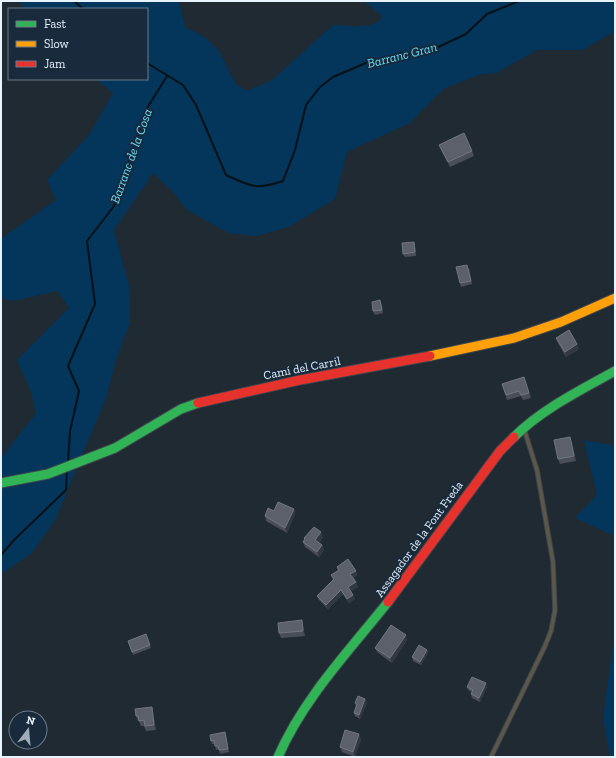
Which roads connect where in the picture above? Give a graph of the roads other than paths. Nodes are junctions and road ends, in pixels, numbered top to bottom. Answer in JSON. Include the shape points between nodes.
{"nodes":[{"id":1,"x":615,"y":298,"type":"edge"},
{"id":2,"x":615,"y":371,"type":"edge"},
{"id":3,"x":523,"y":428,"type":"junction"},
{"id":4,"x":1,"y":483,"type":"edge"},
{"id":5,"x":278,"y":757,"type":"edge"},
{"id":6,"x":491,"y":757,"type":"edge"}],
"edges":[{"from":1,"to":4,"type":"street","name":"Camí del Carril","via":[[561,322],[514,338],[201,402],[182,409],[115,448],[48,474]]},
{"from":2,"to":3,"type":"street","name":"Assagador de la Font Freda"},
{"from":3,"to":5,"type":"street","name":"Assagador de la Font Freda","via":[[500,451],[401,586],[320,686],[287,736]]},
{"from":3,"to":6,"type":"lane","via":[[537,470],[553,562],[555,610],[545,646]]}]}
